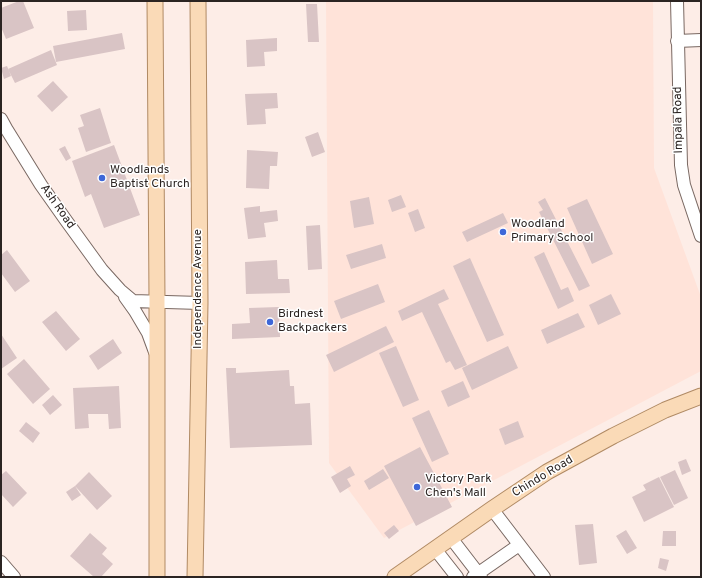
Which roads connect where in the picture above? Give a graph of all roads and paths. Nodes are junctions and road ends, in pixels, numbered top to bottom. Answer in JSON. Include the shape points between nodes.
{"nodes":[{"id":1,"x":155,"y":1,"type":"edge"},
{"id":2,"x":198,"y":1,"type":"edge"},
{"id":3,"x":677,"y":1,"type":"edge"},
{"id":4,"x":677,"y":40,"type":"junction"},
{"id":5,"x":701,"y":40,"type":"edge"},
{"id":6,"x":1,"y":119,"type":"edge"},
{"id":7,"x":701,"y":236,"type":"edge"},
{"id":8,"x":120,"y":290,"type":"junction"},
{"id":9,"x":157,"y":301,"type":"junction"},
{"id":10,"x":200,"y":303,"type":"junction"},
{"id":11,"x":157,"y":357,"type":"junction"},
{"id":12,"x":701,"y":396,"type":"edge"},
{"id":13,"x":701,"y":406,"type":"edge"},
{"id":14,"x":494,"y":512,"type":"junction"},
{"id":15,"x":453,"y":541,"type":"junction"},
{"id":16,"x":519,"y":545,"type":"junction"},
{"id":17,"x":438,"y":552,"type":"junction"},
{"id":18,"x":1,"y":562,"type":"edge"},
{"id":19,"x":402,"y":576,"type":"edge"},
{"id":20,"x":478,"y":576,"type":"edge"},
{"id":21,"x":14,"y":577,"type":"edge"},
{"id":22,"x":157,"y":577,"type":"edge"},
{"id":23,"x":195,"y":577,"type":"edge"},
{"id":24,"x":456,"y":577,"type":"edge"},
{"id":25,"x":544,"y":577,"type":"edge"}],
"edges":[{"from":1,"to":9,"type":"main road"},
{"from":2,"to":10,"type":"main road","name":"Independence Avenue"},
{"from":3,"to":4,"type":"street","name":"Impala Road"},
{"from":4,"to":5,"type":"street"},
{"from":4,"to":7,"type":"street","name":"Impala Road","via":[[680,165]]},
{"from":6,"to":8,"type":"street","name":"Ash Road","via":[[41,185],[102,270]]},
{"from":8,"to":9,"type":"street","name":"Ash Road","via":[[133,301]]},
{"from":8,"to":11,"type":"street","name":"Ash Road","via":[[148,333]]},
{"from":9,"to":10,"type":"street","name":"Ash Road"},
{"from":9,"to":11,"type":"main road"},
{"from":10,"to":23,"type":"main road","name":"Independence Avenue"},
{"from":11,"to":22,"type":"main road"},
{"from":12,"to":14,"type":"main road","name":"Chindo Road","via":[[665,410],[547,472]]},
{"from":13,"to":14,"type":"main road","name":"Chindo Road","via":[[611,448]]},
{"from":14,"to":15,"type":"main road","name":"Chindo Road"},
{"from":14,"to":16,"type":"street"},
{"from":15,"to":17,"type":"main road","name":"Chindo Road"},
{"from":15,"to":20,"type":"street"},
{"from":16,"to":20,"type":"street"},
{"from":16,"to":25,"type":"street"},
{"from":17,"to":19,"type":"main road","name":"Chindo Road"},
{"from":17,"to":24,"type":"street"},
{"from":18,"to":21,"type":"street"}]}
